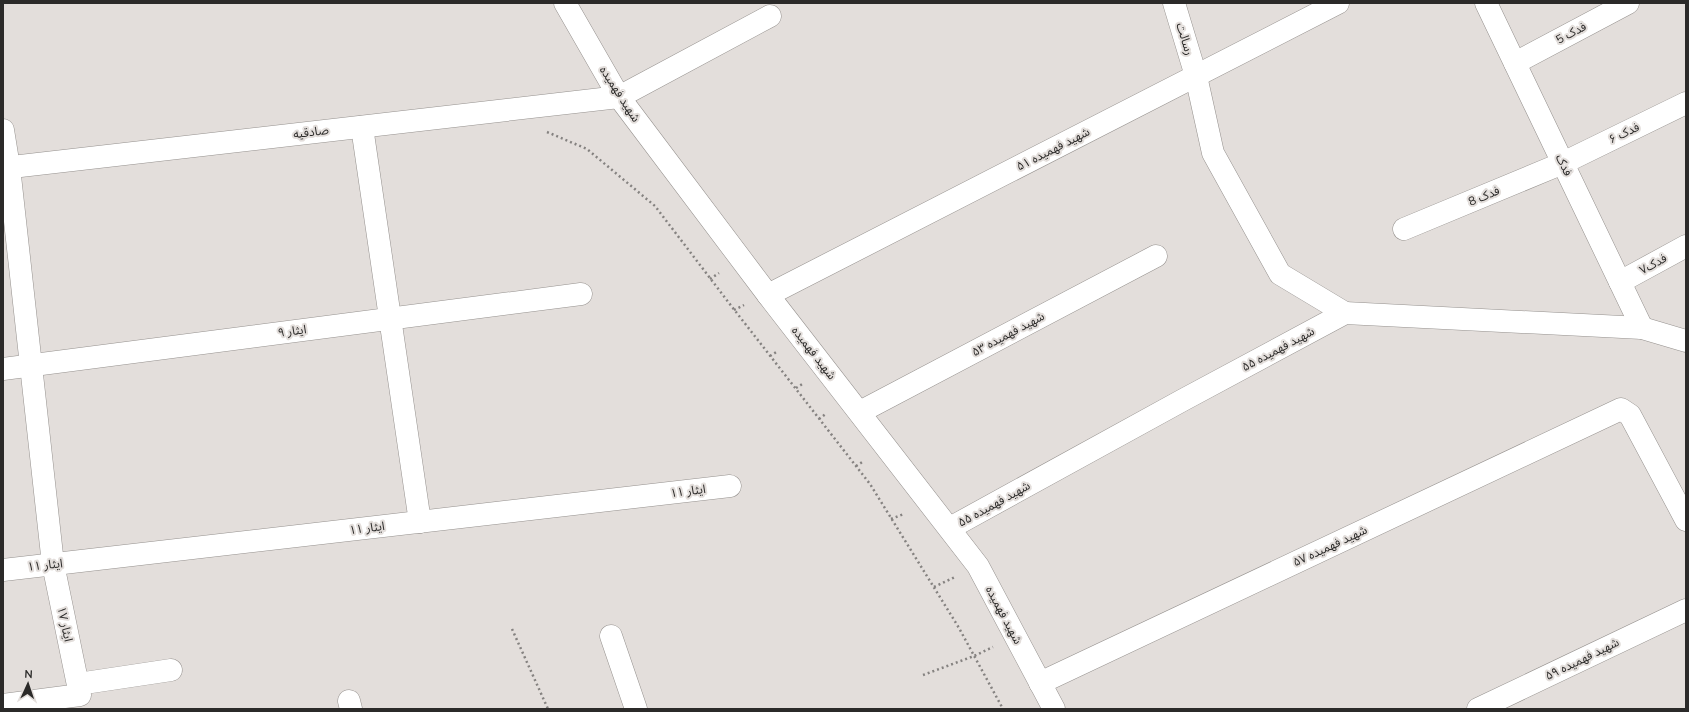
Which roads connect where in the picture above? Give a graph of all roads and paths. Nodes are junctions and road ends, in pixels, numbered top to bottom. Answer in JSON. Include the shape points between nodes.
{"nodes":[{"id":1,"x":565,"y":3,"type":"edge"},
{"id":2,"x":1174,"y":3,"type":"edge"},
{"id":3,"x":1486,"y":3,"type":"edge"},
{"id":4,"x":1628,"y":3,"type":"edge"},
{"id":5,"x":1325,"y":6,"type":"edge"},
{"id":6,"x":770,"y":16,"type":"dead end"},
{"id":7,"x":1515,"y":63,"type":"junction"},
{"id":8,"x":1196,"y":76,"type":"junction"},
{"id":9,"x":619,"y":97,"type":"junction"},
{"id":10,"x":1686,"y":103,"type":"edge"},
{"id":11,"x":362,"y":127,"type":"junction"},
{"id":12,"x":3,"y":130,"type":"edge"},
{"id":13,"x":545,"y":132,"type":"dead end"},
{"id":14,"x":1563,"y":163,"type":"junction"},
{"id":15,"x":6,"y":167,"type":"edge"},
{"id":16,"x":1404,"y":229,"type":"dead end"},
{"id":17,"x":1686,"y":246,"type":"edge"},
{"id":18,"x":1156,"y":256,"type":"dead end"},
{"id":19,"x":1620,"y":282,"type":"junction"},
{"id":20,"x":581,"y":294,"type":"dead end"},
{"id":21,"x":768,"y":295,"type":"junction"},
{"id":22,"x":1345,"y":313,"type":"junction"},
{"id":23,"x":390,"y":318,"type":"junction"},
{"id":24,"x":1642,"y":328,"type":"junction"},
{"id":25,"x":1686,"y":341,"type":"edge"},
{"id":26,"x":31,"y":366,"type":"junction"},
{"id":27,"x":3,"y":369,"type":"edge"},
{"id":28,"x":860,"y":412,"type":"junction"},
{"id":29,"x":730,"y":486,"type":"dead end"},
{"id":30,"x":1686,"y":520,"type":"edge"},
{"id":31,"x":420,"y":522,"type":"junction"},
{"id":32,"x":950,"y":528,"type":"junction"},
{"id":33,"x":52,"y":564,"type":"junction"},
{"id":34,"x":3,"y":570,"type":"edge"},
{"id":35,"x":1686,"y":610,"type":"edge"},
{"id":36,"x":512,"y":629,"type":"dead end"},
{"id":37,"x":611,"y":636,"type":"dead end"},
{"id":38,"x":1015,"y":636,"type":"junction"},
{"id":39,"x":974,"y":656,"type":"junction"},
{"id":40,"x":171,"y":670,"type":"dead end"},
{"id":41,"x":923,"y":675,"type":"dead end"},
{"id":42,"x":1040,"y":683,"type":"junction"},
{"id":43,"x":78,"y":684,"type":"junction"},
{"id":44,"x":3,"y":705,"type":"edge"},
{"id":45,"x":548,"y":709,"type":"edge"},
{"id":46,"x":636,"y":709,"type":"edge"},
{"id":47,"x":1003,"y":709,"type":"edge"},
{"id":48,"x":1054,"y":709,"type":"edge"},
{"id":49,"x":1478,"y":709,"type":"edge"}],
"edges":[{"from":1,"to":9,"type":"street","name":"شهید فهمیده"},
{"from":2,"to":8,"type":"street","name":"رسالت"},
{"from":3,"to":7,"type":"street","name":"فدک"},
{"from":4,"to":7,"type":"street","name":"فدک 5"},
{"from":5,"to":8,"type":"street","name":"شهید فهمیده ۵۱"},
{"from":6,"to":9,"type":"street"},
{"from":7,"to":14,"type":"street","name":"فدک"},
{"from":8,"to":21,"type":"street","name":"شهید فهمیده ۵۱"},
{"from":8,"to":22,"type":"street","name":"رسالت","via":[[1212,153],[1280,274]]},
{"from":9,"to":11,"type":"street","name":"صادقیه"},
{"from":9,"to":21,"type":"street","name":"شهید فهمیده"},
{"from":10,"to":14,"type":"street","name":"فدک ۶"},
{"from":11,"to":15,"type":"street","name":"صادقیه"},
{"from":11,"to":23,"type":"street"},
{"from":12,"to":15,"type":"street","name":"ایثار ۱۷"},
{"from":13,"to":39,"type":"path","via":[[587,149],[655,206],[870,484]]},
{"from":14,"to":16,"type":"street","name":"فدک 8"},
{"from":14,"to":19,"type":"street","name":"فدک"},
{"from":15,"to":26,"type":"street","name":"ایثار ۱۷"},
{"from":17,"to":19,"type":"street","name":"فدک۷"},
{"from":18,"to":28,"type":"street","name":"شهید فهمیده ۵۳"},
{"from":19,"to":24,"type":"street","name":"فدک"},
{"from":20,"to":23,"type":"street","name":"ایثار ۹"},
{"from":21,"to":28,"type":"street","name":"شهید فهمیده"},
{"from":22,"to":24,"type":"street"},
{"from":22,"to":32,"type":"street","name":"شهید فهمیده ۵۵"},
{"from":23,"to":26,"type":"street","name":"ایثار ۹"},
{"from":23,"to":31,"type":"street"},
{"from":24,"to":25,"type":"street"},
{"from":26,"to":27,"type":"street","name":"ایثار ۹"},
{"from":26,"to":33,"type":"street","name":"ایثار ۱۷"},
{"from":28,"to":32,"type":"street","name":"شهید فهمیده"},
{"from":29,"to":31,"type":"street","name":"ایثار ۱۱"},
{"from":30,"to":42,"type":"street","name":"شهید فهمیده ۵۷","via":[[1630,415],[1620,409]]},
{"from":31,"to":33,"type":"street","name":"ایثار ۱۱"},
{"from":32,"to":38,"type":"street","name":"شهید فهمیده","via":[[978,566]]},
{"from":33,"to":34,"type":"street","name":"ایثار ۱۱"},
{"from":33,"to":43,"type":"street","name":"ایثار ۱۷"},
{"from":35,"to":49,"type":"street","name":"شهید فهمیده ۵۹"},
{"from":36,"to":45,"type":"path"},
{"from":37,"to":46,"type":"street"},
{"from":38,"to":39,"type":"path"},
{"from":38,"to":42,"type":"street","name":"شهید فهمیده"},
{"from":39,"to":41,"type":"path"},
{"from":39,"to":47,"type":"path"},
{"from":40,"to":43,"type":"street"},
{"from":42,"to":48,"type":"street","name":"شهید فهمیده"},
{"from":43,"to":44,"type":"street","via":[[80,695]]}]}
